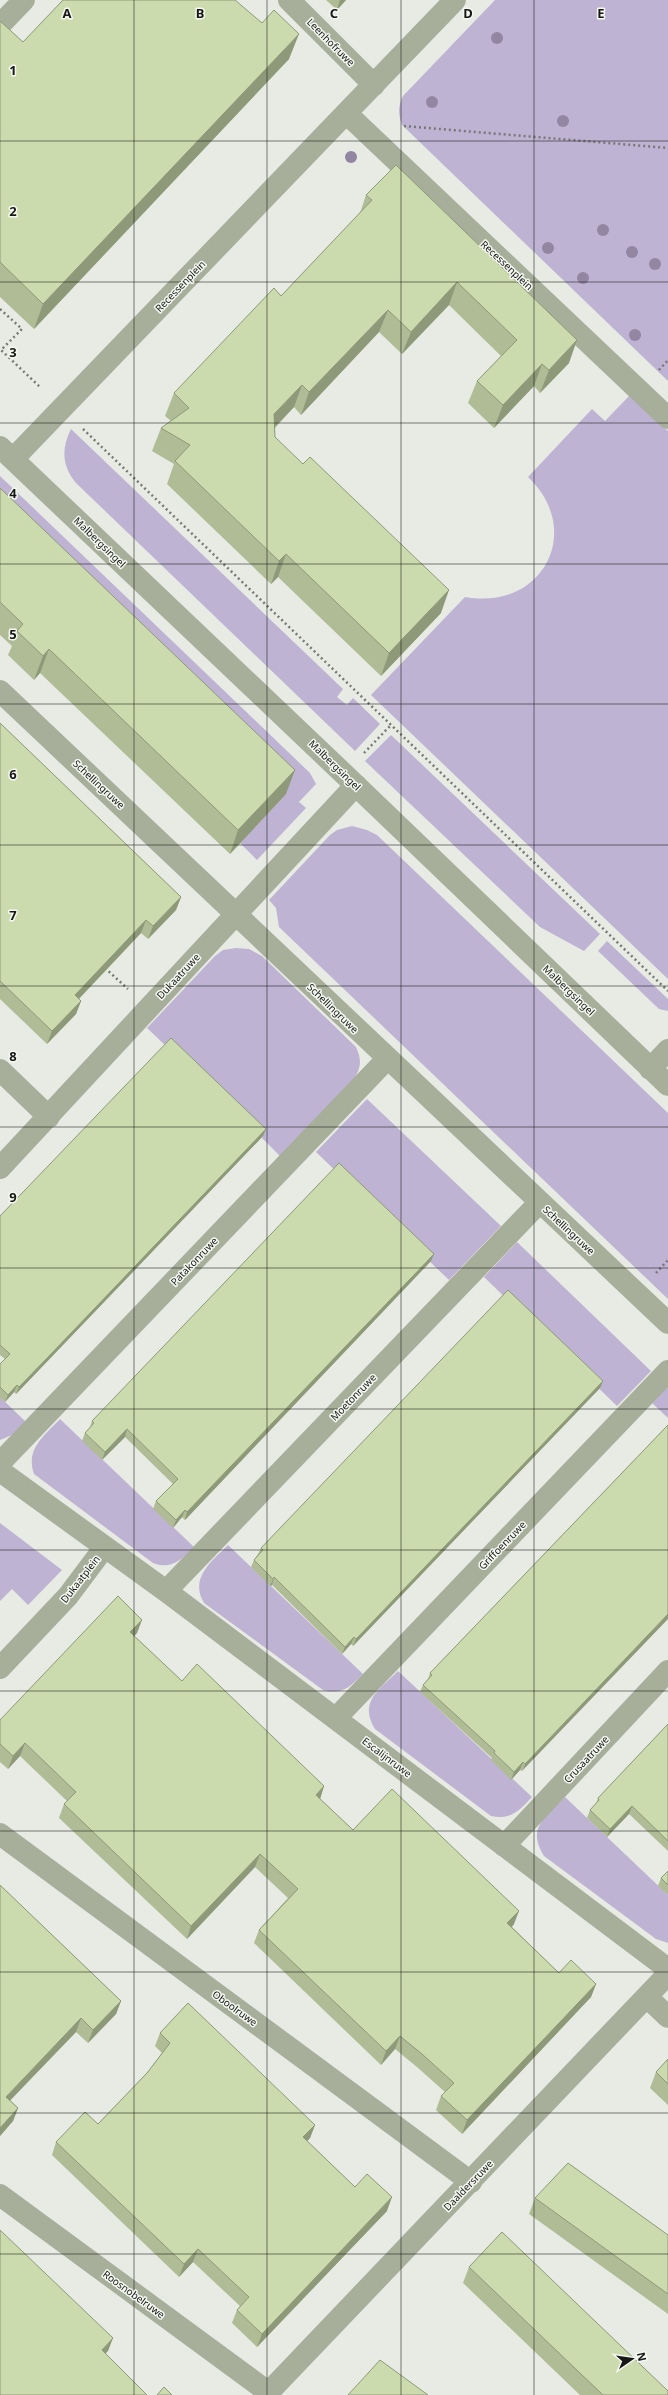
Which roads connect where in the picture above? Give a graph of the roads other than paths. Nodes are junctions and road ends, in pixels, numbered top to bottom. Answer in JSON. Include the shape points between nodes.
{"nodes":[{"id":1,"x":24,"y":0,"type":"edge"},
{"id":2,"x":289,"y":0,"type":"edge"},
{"id":3,"x":455,"y":0,"type":"edge"},
{"id":4,"x":0,"y":25,"type":"edge"},
{"id":5,"x":374,"y":85,"type":"junction"},
{"id":6,"x":346,"y":113,"type":"junction"},
{"id":7,"x":668,"y":418,"type":"edge"},
{"id":8,"x":6,"y":453,"type":"edge"},
{"id":9,"x":0,"y":691,"type":"edge"},
{"id":10,"x":350,"y":779,"type":"junction"},
{"id":11,"x":236,"y":914,"type":"junction"},
{"id":12,"x":668,"y":1050,"type":"edge"},
{"id":13,"x":387,"y":1059,"type":"junction"},
{"id":14,"x":650,"y":1069,"type":"junction"},
{"id":15,"x":0,"y":1070,"type":"edge"},
{"id":16,"x":668,"y":1085,"type":"edge"},
{"id":17,"x":48,"y":1117,"type":"junction"},
{"id":18,"x":0,"y":1168,"type":"edge"},
{"id":19,"x":540,"y":1203,"type":"junction"},
{"id":20,"x":668,"y":1323,"type":"edge"},
{"id":21,"x":668,"y":1371,"type":"edge"},
{"id":22,"x":0,"y":1463,"type":"edge"},
{"id":23,"x":0,"y":1471,"type":"edge"},
{"id":24,"x":104,"y":1548,"type":"junction"},
{"id":25,"x":166,"y":1591,"type":"junction"},
{"id":26,"x":0,"y":1668,"type":"edge"},
{"id":27,"x":668,"y":1671,"type":"edge"},
{"id":28,"x":336,"y":1718,"type":"junction"},
{"id":29,"x":0,"y":1834,"type":"edge"},
{"id":30,"x":504,"y":1846,"type":"junction"},
{"id":31,"x":668,"y":1969,"type":"edge"},
{"id":32,"x":668,"y":1974,"type":"edge"},
{"id":33,"x":647,"y":1997,"type":"junction"},
{"id":34,"x":668,"y":2017,"type":"edge"},
{"id":35,"x":471,"y":2182,"type":"junction"},
{"id":36,"x":0,"y":2195,"type":"edge"},
{"id":37,"x":267,"y":2394,"type":"edge"}],
"edges":[{"from":1,"to":4,"type":"street"},
{"from":2,"to":5,"type":"street","name":"Leenhofruwe"},
{"from":3,"to":5,"type":"street","name":"Recessenplein"},
{"from":5,"to":6,"type":"street","name":"Recessenplein"},
{"from":6,"to":7,"type":"street","name":"Recessenplein"},
{"from":6,"to":8,"type":"street","name":"Recessenplein","via":[[62,408]]},
{"from":8,"to":10,"type":"street","name":"Malbergsingel"},
{"from":9,"to":11,"type":"street","name":"Schellingruwe"},
{"from":10,"to":11,"type":"street","name":"Dukaatruwe"},
{"from":10,"to":14,"type":"street","name":"Malbergsingel"},
{"from":11,"to":13,"type":"street","name":"Schellingruwe"},
{"from":11,"to":17,"type":"street","name":"Dukaatruwe"},
{"from":12,"to":14,"type":"street"},
{"from":13,"to":19,"type":"street","name":"Schellingruwe"},
{"from":13,"to":22,"type":"street","name":"Patakonruwe"},
{"from":14,"to":16,"type":"street","name":"Malbergsingel"},
{"from":15,"to":17,"type":"street"},
{"from":17,"to":18,"type":"street","name":"Dukaatruwe"},
{"from":19,"to":20,"type":"street","name":"Schellingruwe"},
{"from":19,"to":25,"type":"street","name":"Moetonruwe"},
{"from":21,"to":28,"type":"street","name":"Griffoenruwe"},
{"from":23,"to":24,"type":"street","name":"Dukaatplein"},
{"from":24,"to":25,"type":"street","name":"Escalijnruwe"},
{"from":24,"to":26,"type":"street","name":"Dukaatplein","via":[[68,1596]]},
{"from":25,"to":28,"type":"street","name":"Escalijnruwe"},
{"from":27,"to":30,"type":"street","name":"Crusaatruwe"},
{"from":28,"to":30,"type":"street","name":"Escalijnruwe"},
{"from":29,"to":35,"type":"street","name":"Oboolruwe"},
{"from":30,"to":31,"type":"street","name":"Escalijnruwe"},
{"from":32,"to":33,"type":"street","name":"Daaldersruwe"},
{"from":33,"to":34,"type":"street"},
{"from":33,"to":35,"type":"street","name":"Daaldersruwe"},
{"from":35,"to":37,"type":"street","name":"Daaldersruwe"},
{"from":36,"to":37,"type":"street","name":"Roosnobelruwe"}]}
